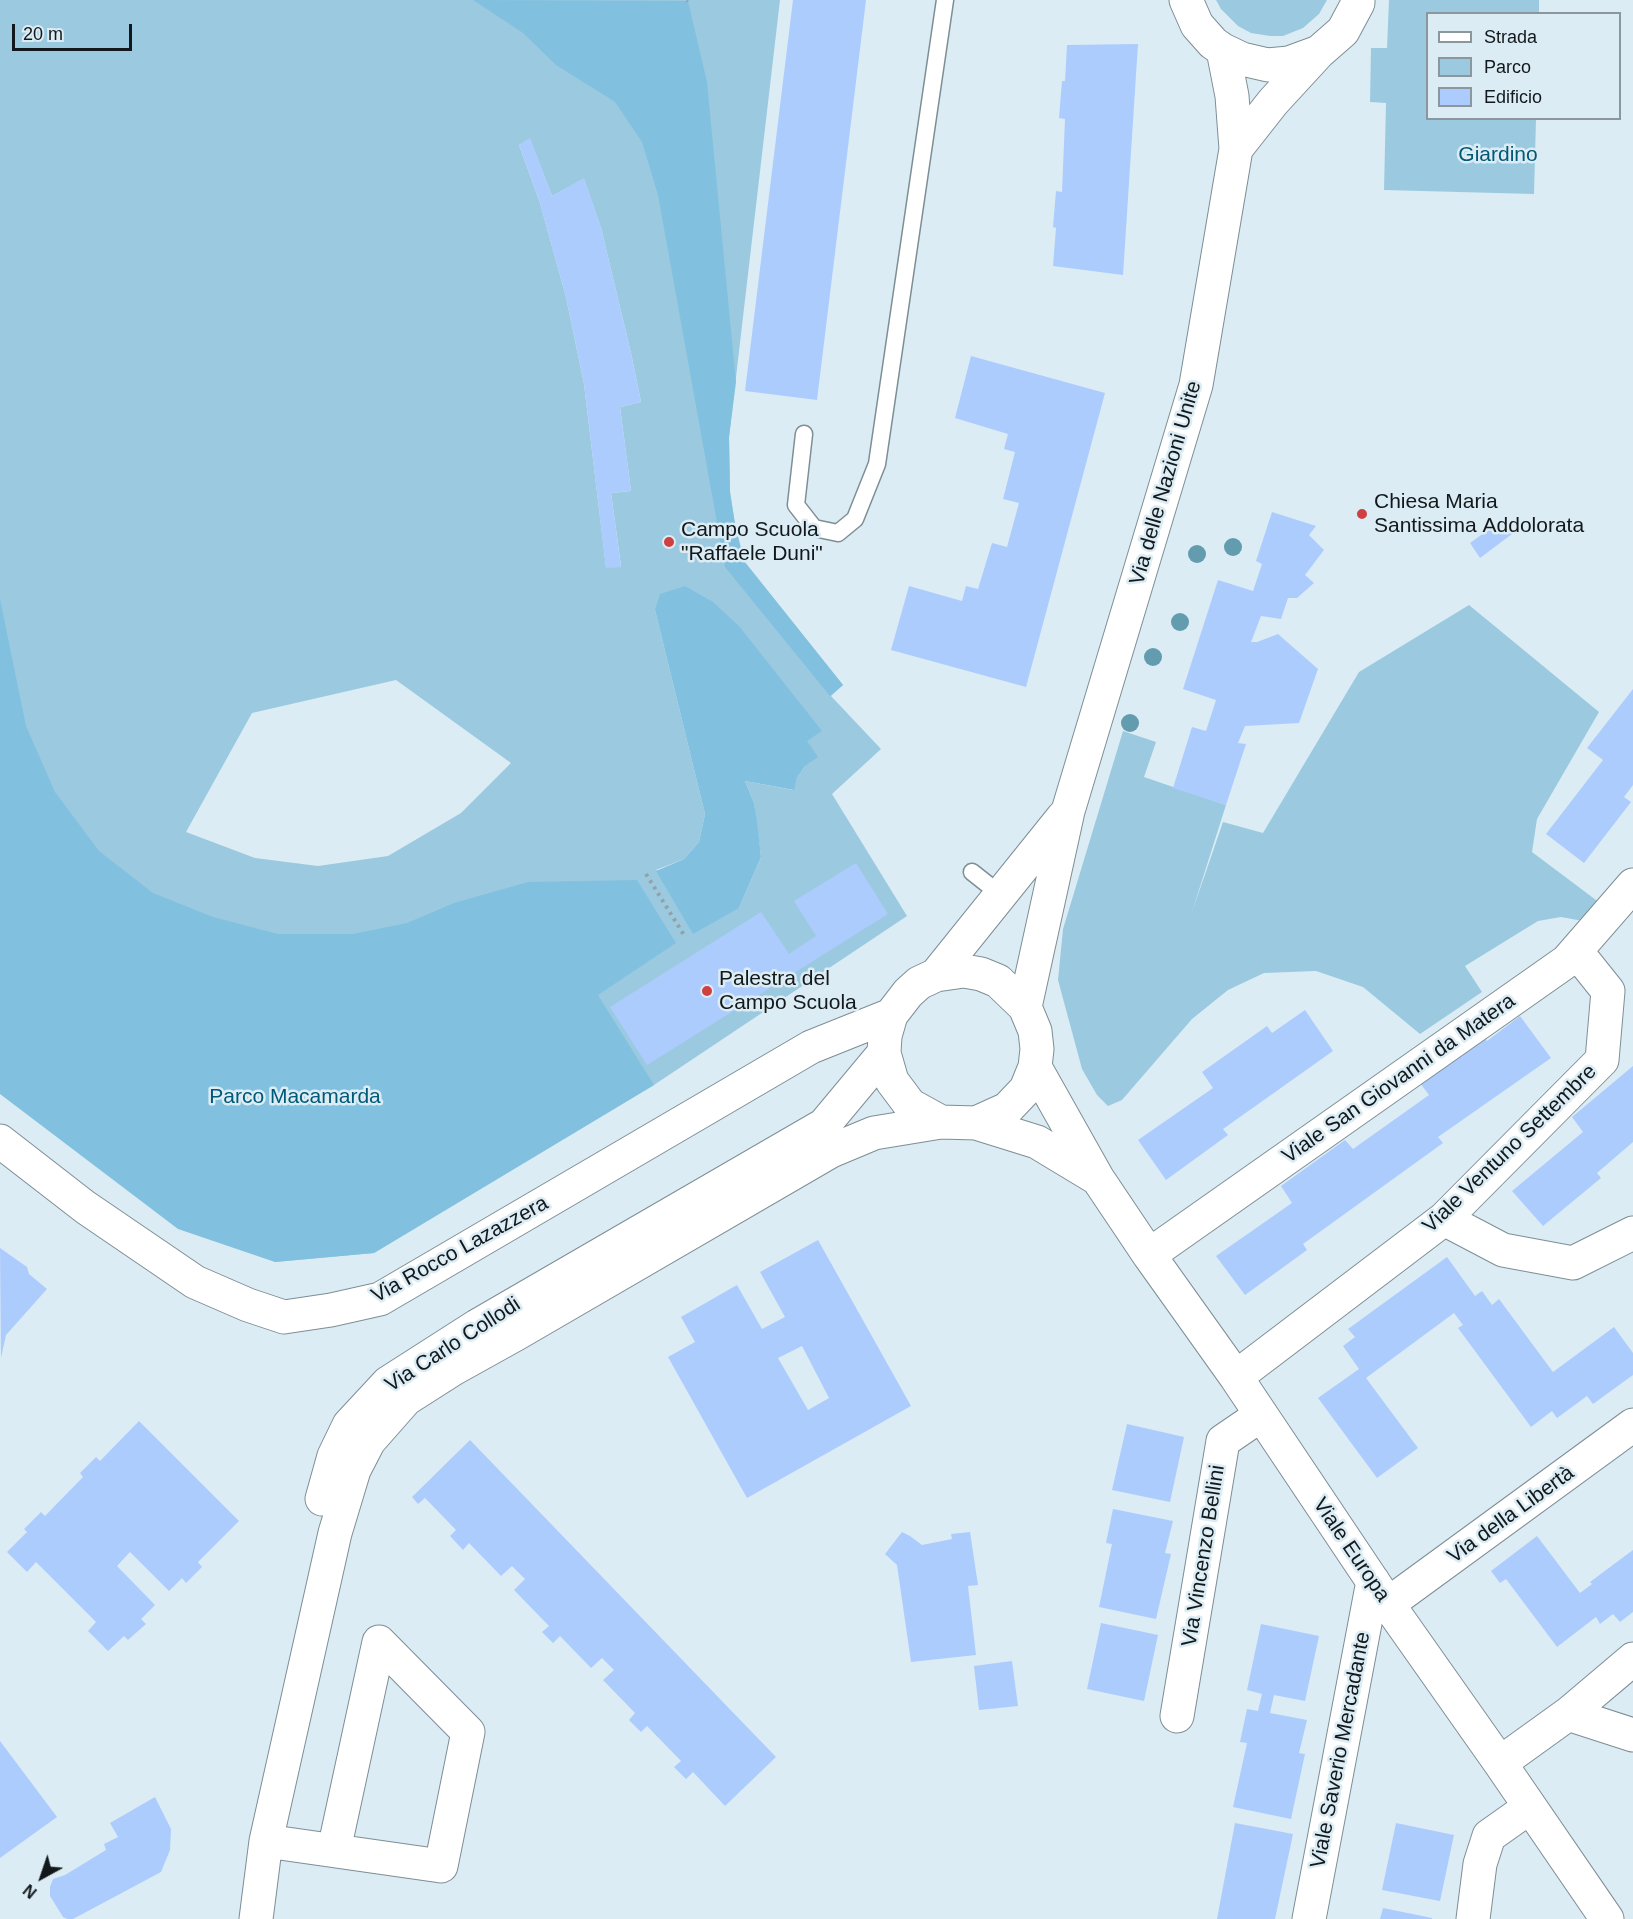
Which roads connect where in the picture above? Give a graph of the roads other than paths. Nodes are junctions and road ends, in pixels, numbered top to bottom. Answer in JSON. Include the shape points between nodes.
{"nodes":[{"id":1,"x":945,"y":0,"type":"edge"},
{"id":2,"x":1358,"y":0,"type":"edge"},
{"id":3,"x":1184,"y":4,"type":"edge"},
{"id":4,"x":1222,"y":50,"type":"junction"},
{"id":5,"x":1319,"y":52,"type":"junction"},
{"id":6,"x":1236,"y":149,"type":"junction"},
{"id":7,"x":804,"y":434,"type":"dead end"},
{"id":8,"x":1068,"y":811,"type":"junction"},
{"id":9,"x":972,"y":872,"type":"dead end"},
{"id":10,"x":1633,"y":885,"type":"edge"},
{"id":11,"x":1001,"y":895,"type":"junction"},
{"id":12,"x":1576,"y":951,"type":"junction"},
{"id":13,"x":936,"y":975,"type":"junction"},
{"id":14,"x":1025,"y":1007,"type":"junction"},
{"id":15,"x":891,"y":1015,"type":"junction"},
{"id":16,"x":884,"y":1053,"type":"junction"},
{"id":17,"x":1035,"y":1067,"type":"junction"},
{"id":18,"x":941,"y":1122,"type":"junction"},
{"id":19,"x":976,"y":1123,"type":"junction"},
{"id":20,"x":0,"y":1141,"type":"edge"},
{"id":21,"x":1098,"y":1179,"type":"junction"},
{"id":22,"x":1444,"y":1219,"type":"junction"},
{"id":23,"x":1633,"y":1233,"type":"edge"},
{"id":24,"x":1149,"y":1255,"type":"junction"},
{"id":25,"x":1236,"y":1377,"type":"junction"},
{"id":26,"x":1261,"y":1414,"type":"junction"},
{"id":27,"x":1633,"y":1425,"type":"edge"},
{"id":28,"x":1380,"y":1593,"type":"junction"},
{"id":29,"x":1633,"y":1659,"type":"edge"},
{"id":30,"x":1568,"y":1714,"type":"junction"},
{"id":31,"x":1178,"y":1716,"type":"dead end"},
{"id":32,"x":1633,"y":1735,"type":"edge"},
{"id":33,"x":1500,"y":1763,"type":"junction"},
{"id":34,"x":1530,"y":1807,"type":"junction"},
{"id":35,"x":266,"y":1840,"type":"junction"},
{"id":36,"x":334,"y":1850,"type":"junction"},
{"id":37,"x":256,"y":1919,"type":"edge"},
{"id":38,"x":1309,"y":1919,"type":"edge"},
{"id":39,"x":1473,"y":1919,"type":"edge"},
{"id":40,"x":1607,"y":1919,"type":"edge"}],
"edges":[{"from":1,"to":7,"type":"lane","via":[[877,464],[855,519],[838,533],[814,528],[796,505]]},
{"from":2,"to":5,"type":"street","via":[[1343,31]]},
{"from":3,"to":4,"type":"street","via":[[1197,25]]},
{"from":4,"to":5,"type":"street","via":[[1268,65],[1289,63]]},
{"from":4,"to":6,"type":"street","via":[[1232,96]]},
{"from":5,"to":6,"type":"street"},
{"from":6,"to":8,"type":"street","name":"Via delle Nazioni Unite","via":[[1196,385]]},
{"from":8,"to":11,"type":"street"},
{"from":8,"to":14,"type":"street","name":"Via delle Nazioni Unite"},
{"from":9,"to":11,"type":"lane"},
{"from":10,"to":12,"type":"street","name":"Viale San Giovanni da Matera"},
{"from":11,"to":13,"type":"street"},
{"from":12,"to":22,"type":"street","name":"Viale Ventuno Settembre","via":[[1608,991],[1602,1060]]},
{"from":12,"to":24,"type":"street","name":"Viale San Giovanni da Matera"},
{"from":13,"to":14,"type":"street","via":[[964,971],[981,974],[998,981]]},
{"from":13,"to":15,"type":"street","via":[[919,983]]},
{"from":14,"to":17,"type":"street","via":[[1035,1031]]},
{"from":15,"to":16,"type":"street"},
{"from":15,"to":20,"type":"street","name":"Via Rocco Lazazzera","via":[[811,1047],[380,1299],[284,1317],[195,1282],[85,1207]]},
{"from":16,"to":18,"type":"street","via":[[892,1081],[910,1105]]},
{"from":16,"to":35,"type":"street","name":"Via Carlo Collodi","via":[[825,1125],[477,1326],[388,1383],[349,1425],[334,1456],[314,1527],[257,1786]]},
{"from":17,"to":19,"type":"street","via":[[1026,1089],[1007,1109]]},
{"from":17,"to":21,"type":"street","name":"Viale Europa"},
{"from":18,"to":19,"type":"street"},
{"from":18,"to":35,"type":"street","name":"Via Carlo Collodi","via":[[874,1133],[831,1150],[406,1399],[369,1440],[354,1470],[335,1533]]},
{"from":19,"to":21,"type":"street","via":[[1037,1142]]},
{"from":21,"to":24,"type":"street","name":"Viale Europa"},
{"from":22,"to":23,"type":"street","via":[[1503,1250],[1573,1263]]},
{"from":22,"to":25,"type":"street","name":"Viale Ventuno Settembre"},
{"from":24,"to":25,"type":"street","name":"Viale Europa"},
{"from":25,"to":26,"type":"street","name":"Viale Europa"},
{"from":26,"to":28,"type":"street","name":"Viale Europa"},
{"from":26,"to":31,"type":"street","name":"Via Vincenzo Bellini","via":[[1223,1442]]},
{"from":27,"to":28,"type":"street","name":"Via della Libertà"},
{"from":28,"to":33,"type":"street","name":"Viale Europa"},
{"from":28,"to":38,"type":"street","name":"Viale Saverio Mercadante"},
{"from":29,"to":30,"type":"street"},
{"from":30,"to":32,"type":"street"},
{"from":30,"to":33,"type":"street"},
{"from":33,"to":34,"type":"street","name":"Viale Europa"},
{"from":34,"to":39,"type":"street","via":[[1489,1836],[1480,1864]]},
{"from":34,"to":40,"type":"street","name":"Viale Europa"},
{"from":35,"to":36,"type":"street"},
{"from":35,"to":37,"type":"street","name":"Via Carlo Collodi"},
{"from":36,"to":36,"type":"street","via":[[441,1866],[468,1732],[379,1642]]}]}
